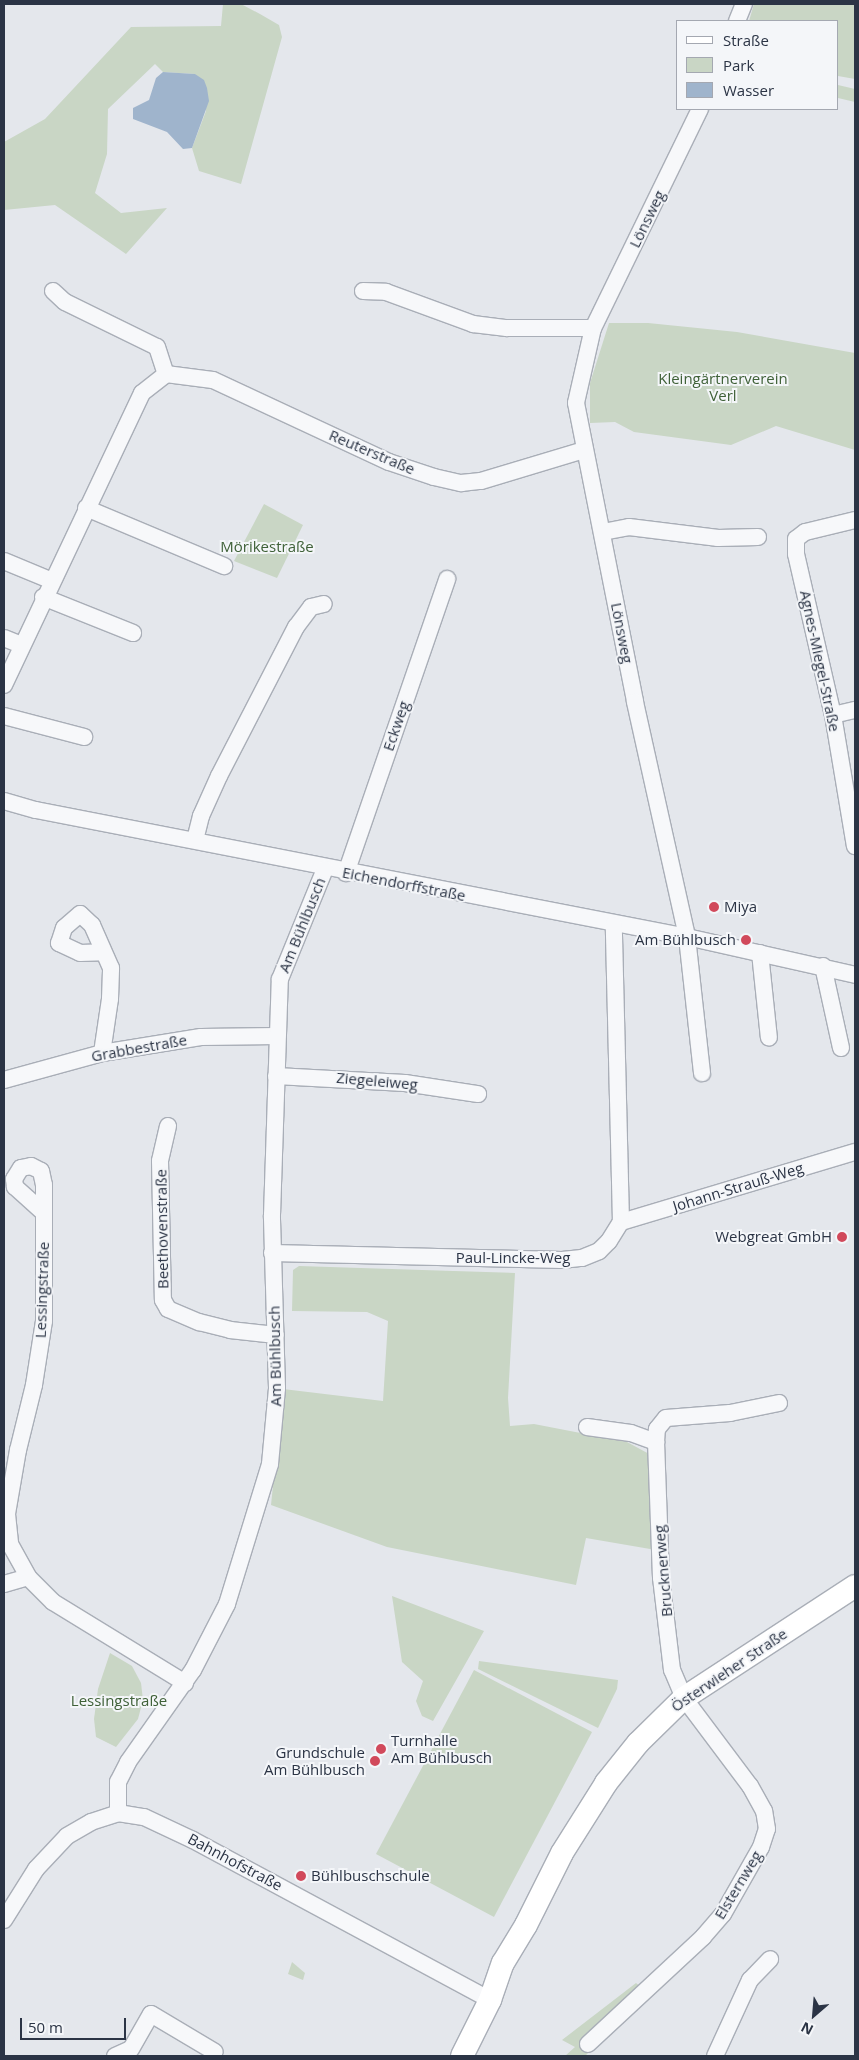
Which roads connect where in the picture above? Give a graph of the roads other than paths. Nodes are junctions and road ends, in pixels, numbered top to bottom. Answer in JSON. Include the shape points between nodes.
{"nodes":[{"id":1,"x":744,"y":4,"type":"edge"},
{"id":2,"x":737,"y":20,"type":"edge"},
{"id":3,"x":700,"y":110,"type":"edge"},
{"id":4,"x":53,"y":291,"type":"dead end"},
{"id":5,"x":363,"y":291,"type":"dead end"},
{"id":6,"x":593,"y":328,"type":"junction"},
{"id":7,"x":166,"y":374,"type":"junction"},
{"id":8,"x":584,"y":450,"type":"junction"},
{"id":9,"x":86,"y":508,"type":"junction"},
{"id":10,"x":855,"y":520,"type":"edge"},
{"id":11,"x":603,"y":532,"type":"junction"},
{"id":12,"x":758,"y":537,"type":"dead end"},
{"id":13,"x":4,"y":560,"type":"edge"},
{"id":14,"x":224,"y":566,"type":"dead end"},
{"id":15,"x":446,"y":579,"type":"dead end"},
{"id":16,"x":50,"y":580,"type":"junction"},
{"id":17,"x":43,"y":597,"type":"junction"},
{"id":18,"x":324,"y":604,"type":"dead end"},
{"id":19,"x":133,"y":633,"type":"dead end"},
{"id":20,"x":4,"y":638,"type":"edge"},
{"id":21,"x":21,"y":645,"type":"junction"},
{"id":22,"x":4,"y":685,"type":"edge"},
{"id":23,"x":855,"y":710,"type":"edge"},
{"id":24,"x":833,"y":715,"type":"junction"},
{"id":25,"x":4,"y":716,"type":"edge"},
{"id":26,"x":84,"y":738,"type":"dead end"},
{"id":27,"x":4,"y":801,"type":"edge"},
{"id":28,"x":195,"y":840,"type":"junction"},
{"id":29,"x":855,"y":846,"type":"edge"},
{"id":30,"x":325,"y":869,"type":"junction"},
{"id":31,"x":346,"y":873,"type":"junction"},
{"id":32,"x":614,"y":925,"type":"junction"},
{"id":33,"x":687,"y":938,"type":"junction"},
{"id":34,"x":103,"y":952,"type":"dead end"},
{"id":35,"x":760,"y":953,"type":"junction"},
{"id":36,"x":822,"y":966,"type":"junction"},
{"id":37,"x":855,"y":975,"type":"edge"},
{"id":38,"x":277,"y":1036,"type":"junction"},
{"id":39,"x":768,"y":1038,"type":"dead end"},
{"id":40,"x":841,"y":1048,"type":"dead end"},
{"id":41,"x":102,"y":1053,"type":"junction"},
{"id":42,"x":702,"y":1074,"type":"dead end"},
{"id":43,"x":276,"y":1076,"type":"junction"},
{"id":44,"x":4,"y":1080,"type":"edge"},
{"id":45,"x":478,"y":1094,"type":"dead end"},
{"id":46,"x":168,"y":1126,"type":"dead end"},
{"id":47,"x":855,"y":1152,"type":"edge"},
{"id":48,"x":43,"y":1212,"type":"dead end"},
{"id":49,"x":621,"y":1222,"type":"junction"},
{"id":50,"x":272,"y":1253,"type":"junction"},
{"id":51,"x":276,"y":1335,"type":"junction"},
{"id":52,"x":779,"y":1403,"type":"dead end"},
{"id":53,"x":587,"y":1427,"type":"dead end"},
{"id":54,"x":656,"y":1442,"type":"junction"},
{"id":55,"x":5,"y":1514,"type":"edge"},
{"id":56,"x":28,"y":1578,"type":"junction"},
{"id":57,"x":4,"y":1584,"type":"edge"},
{"id":58,"x":855,"y":1586,"type":"edge"},
{"id":59,"x":184,"y":1683,"type":"junction"},
{"id":60,"x":684,"y":1698,"type":"junction"},
{"id":61,"x":118,"y":1813,"type":"junction"},
{"id":62,"x":4,"y":1920,"type":"edge"},
{"id":63,"x":770,"y":1959,"type":"dead end"},
{"id":64,"x":490,"y":2000,"type":"junction"},
{"id":65,"x":588,"y":2044,"type":"dead end"},
{"id":66,"x":217,"y":2055,"type":"edge"},
{"id":67,"x":115,"y":2056,"type":"edge"},
{"id":68,"x":462,"y":2056,"type":"edge"},
{"id":69,"x":714,"y":2056,"type":"edge"}],
"edges":[{"from":1,"to":2,"type":"street"},
{"from":3,"to":6,"type":"street","name":"Lönsweg"},
{"from":4,"to":7,"type":"street","via":[[65,302],[157,347]]},
{"from":5,"to":6,"type":"street","via":[[386,292],[473,324],[507,328]]},
{"from":6,"to":8,"type":"street","name":"Lönsweg","via":[[576,403]]},
{"from":7,"to":8,"type":"street","name":"Reuterstraße","via":[[213,380],[389,462],[458,482],[481,481]]},
{"from":7,"to":9,"type":"street","via":[[142,392]]},
{"from":8,"to":11,"type":"street","name":"Lönsweg"},
{"from":9,"to":14,"type":"street"},
{"from":9,"to":16,"type":"street"},
{"from":10,"to":24,"type":"street","name":"Agnes-Miegel-Straße","via":[[804,532],[796,539],[796,554]]},
{"from":11,"to":12,"type":"street","via":[[629,527],[718,538]]},
{"from":11,"to":33,"type":"street","name":"Lönsweg","via":[[635,702]]},
{"from":13,"to":16,"type":"street"},
{"from":15,"to":31,"type":"street","name":"Eckweg"},
{"from":16,"to":17,"type":"street"},
{"from":17,"to":19,"type":"street"},
{"from":17,"to":21,"type":"street"},
{"from":18,"to":28,"type":"street","via":[[311,607],[296,626],[219,776],[201,816]]},
{"from":20,"to":21,"type":"street"},
{"from":21,"to":22,"type":"street"},
{"from":23,"to":24,"type":"street"},
{"from":24,"to":29,"type":"street","name":"Agnes-Miegel-Straße"},
{"from":25,"to":26,"type":"street"},
{"from":27,"to":28,"type":"street","name":"Eichendorffstraße"},
{"from":28,"to":30,"type":"street","name":"Eichendorffstraße"},
{"from":30,"to":31,"type":"street","name":"Eichendorffstraße"},
{"from":30,"to":38,"type":"street","name":"Am Bühlbusch","via":[[280,979]]},
{"from":31,"to":32,"type":"street","name":"Eichendorffstraße"},
{"from":32,"to":33,"type":"street","name":"Eichendorffstraße"},
{"from":32,"to":49,"type":"street"},
{"from":33,"to":35,"type":"street","name":"Eichendorffstraße"},
{"from":33,"to":42,"type":"street"},
{"from":34,"to":41,"type":"street","via":[[111,968]]},
{"from":35,"to":36,"type":"street","name":"Eichendorffstraße"},
{"from":35,"to":39,"type":"street"},
{"from":36,"to":37,"type":"street","name":"Eichendorffstraße"},
{"from":36,"to":40,"type":"street"},
{"from":38,"to":41,"type":"street","name":"Grabbestraße","via":[[201,1037]]},
{"from":38,"to":43,"type":"street","name":"Am Bühlbusch"},
{"from":41,"to":44,"type":"street","name":"Grabbestraße"},
{"from":43,"to":45,"type":"street","name":"Ziegeleiweg","via":[[405,1083]]},
{"from":43,"to":50,"type":"street","name":"Am Bühlbusch"},
{"from":46,"to":51,"type":"street","name":"Beethovenstraße","via":[[160,1161],[163,1300],[168,1309],[199,1322],[230,1330]]},
{"from":47,"to":49,"type":"street","name":"Johann-Strauß-Weg"},
{"from":48,"to":55,"type":"street","name":"Lessingstraße","via":[[44,1321]]},
{"from":49,"to":50,"type":"street","name":"Paul-Lincke-Weg","via":[[599,1250],[582,1258],[562,1260]]},
{"from":50,"to":51,"type":"street","name":"Am Bühlbusch"},
{"from":51,"to":59,"type":"street","name":"Am Bühlbusch","via":[[277,1403],[270,1464],[226,1604]]},
{"from":52,"to":54,"type":"street","name":"Brucknerweg","via":[[730,1413],[666,1418],[657,1429]]},
{"from":53,"to":54,"type":"street","via":[[631,1433]]},
{"from":54,"to":60,"type":"street","name":"Brucknerweg","via":[[661,1578],[672,1670]]},
{"from":55,"to":56,"type":"street","name":"Lessingstraße","via":[[10,1544]]},
{"from":56,"to":57,"type":"street"},
{"from":56,"to":59,"type":"street","name":"Lessingstraße","via":[[54,1602]]},
{"from":58,"to":60,"type":"street","name":"Österwieher Straße"},
{"from":59,"to":61,"type":"street","name":"Am Bühlbusch","via":[[128,1762],[118,1782]]},
{"from":60,"to":64,"type":"street","name":"Österwieher Straße","via":[[652,1727],[606,1783],[562,1853],[526,1925],[512,1967]]},
{"from":60,"to":65,"type":"street","name":"Elsternweg","via":[[750,1786],[764,1811],[767,1829],[761,1847],[723,1914],[703,1937]]},
{"from":61,"to":62,"type":"street","name":"Bahnhofstraße","via":[[91,1822],[67,1836],[36,1869]]},
{"from":61,"to":64,"type":"street","name":"Bahnhofstraße","via":[[144,1817],[193,1840]]},
{"from":63,"to":69,"type":"street","via":[[750,1980]]},
{"from":64,"to":68,"type":"street","name":"Österwieher Straße"},
{"from":66,"to":67,"type":"street","via":[[151,2014],[131,2049]]}]}
